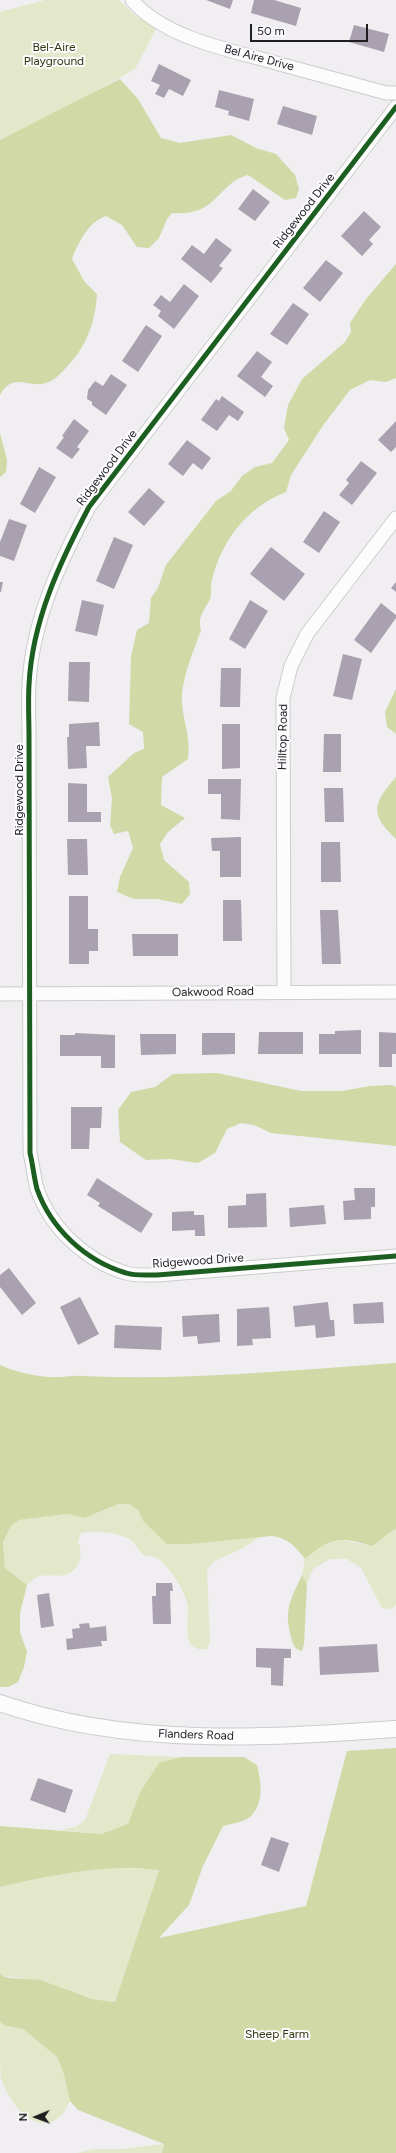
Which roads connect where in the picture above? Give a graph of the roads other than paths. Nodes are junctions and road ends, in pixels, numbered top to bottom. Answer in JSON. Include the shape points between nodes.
{"nodes":[{"id":1,"x":132,"y":0,"type":"edge"},
{"id":2,"x":396,"y":93,"type":"edge"},
{"id":3,"x":396,"y":107,"type":"edge"},
{"id":4,"x":396,"y":518,"type":"edge"},
{"id":5,"x":284,"y":991,"type":"junction"},
{"id":6,"x":396,"y":992,"type":"edge"},
{"id":7,"x":0,"y":994,"type":"edge"},
{"id":8,"x":31,"y":994,"type":"junction"},
{"id":9,"x":396,"y":1256,"type":"edge"},
{"id":10,"x":0,"y":1703,"type":"edge"},
{"id":11,"x":396,"y":1729,"type":"edge"}],
"edges":[{"from":1,"to":2,"type":"street","name":"Bel Aire Drive","via":[[155,20],[219,47],[386,93]]},
{"from":3,"to":8,"type":"street","name":"Ridgewood Drive","via":[[89,507],[58,570],[35,641],[29,684]]},
{"from":4,"to":5,"type":"street","name":"Hilltop Road","via":[[307,634],[286,681],[283,740]]},
{"from":5,"to":6,"type":"street","name":"Oakwood Road"},
{"from":5,"to":8,"type":"street","name":"Oakwood Road"},
{"from":7,"to":8,"type":"street","name":"Oakwood Road"},
{"from":8,"to":9,"type":"street","name":"Ridgewood Drive","via":[[30,1153],[37,1189],[50,1217],[70,1241],[95,1260],[127,1273],[157,1276]]},
{"from":10,"to":11,"type":"street","name":"Flanders Road","via":[[72,1723],[139,1732],[220,1738]]}]}
